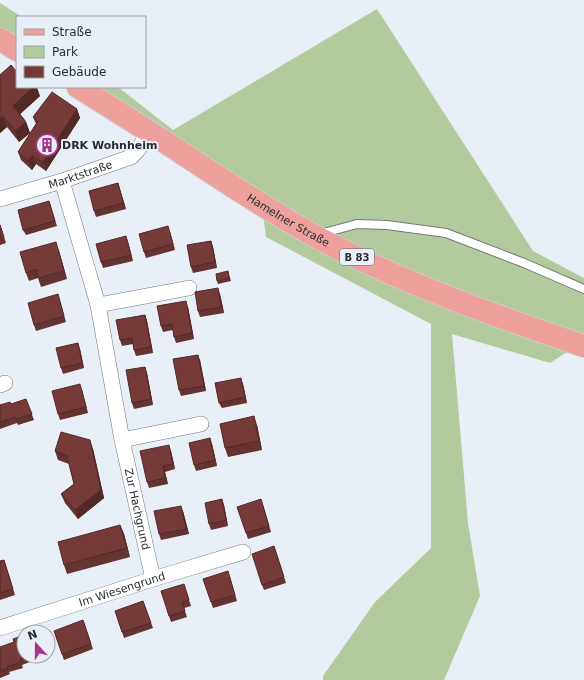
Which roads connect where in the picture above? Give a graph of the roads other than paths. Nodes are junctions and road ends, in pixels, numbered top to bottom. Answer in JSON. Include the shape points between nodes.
{"nodes":[{"id":1,"x":0,"y":39,"type":"edge"},
{"id":2,"x":16,"y":49,"type":"edge"},
{"id":3,"x":80,"y":88,"type":"edge"},
{"id":4,"x":149,"y":131,"type":"junction"},
{"id":5,"x":62,"y":181,"type":"junction"},
{"id":6,"x":0,"y":199,"type":"edge"},
{"id":7,"x":314,"y":236,"type":"junction"},
{"id":8,"x":189,"y":288,"type":"dead end"},
{"id":9,"x":584,"y":289,"type":"edge"},
{"id":10,"x":98,"y":305,"type":"junction"},
{"id":11,"x":584,"y":346,"type":"edge"},
{"id":12,"x":201,"y":424,"type":"dead end"},
{"id":13,"x":122,"y":440,"type":"junction"},
{"id":14,"x":243,"y":552,"type":"dead end"},
{"id":15,"x":153,"y":578,"type":"junction"},
{"id":16,"x":0,"y":628,"type":"edge"}],
"edges":[{"from":1,"to":2,"type":"main road"},
{"from":3,"to":4,"type":"main road","name":"Hamelner Straße","number":"B 83"},
{"from":4,"to":5,"type":"street","name":"Marktstraße","via":[[131,157]]},
{"from":4,"to":7,"type":"main road","name":"Hamelner Straße","number":"B 83","via":[[262,206]]},
{"from":5,"to":6,"type":"street","name":"Marktstraße"},
{"from":5,"to":10,"type":"street","name":"Zur Hachgrund"},
{"from":7,"to":9,"type":"lane","via":[[357,224],[387,225],[446,233]]},
{"from":7,"to":11,"type":"main road","name":"Hamelner Straße","number":"B 83","via":[[444,296]]},
{"from":8,"to":10,"type":"street"},
{"from":10,"to":13,"type":"street","name":"Zur Hachgrund"},
{"from":12,"to":13,"type":"street"},
{"from":13,"to":15,"type":"street","name":"Zur Hachgrund"},
{"from":14,"to":15,"type":"street","name":"Im Wiesengrund"},
{"from":15,"to":16,"type":"street","name":"Im Wiesengrund"}]}
